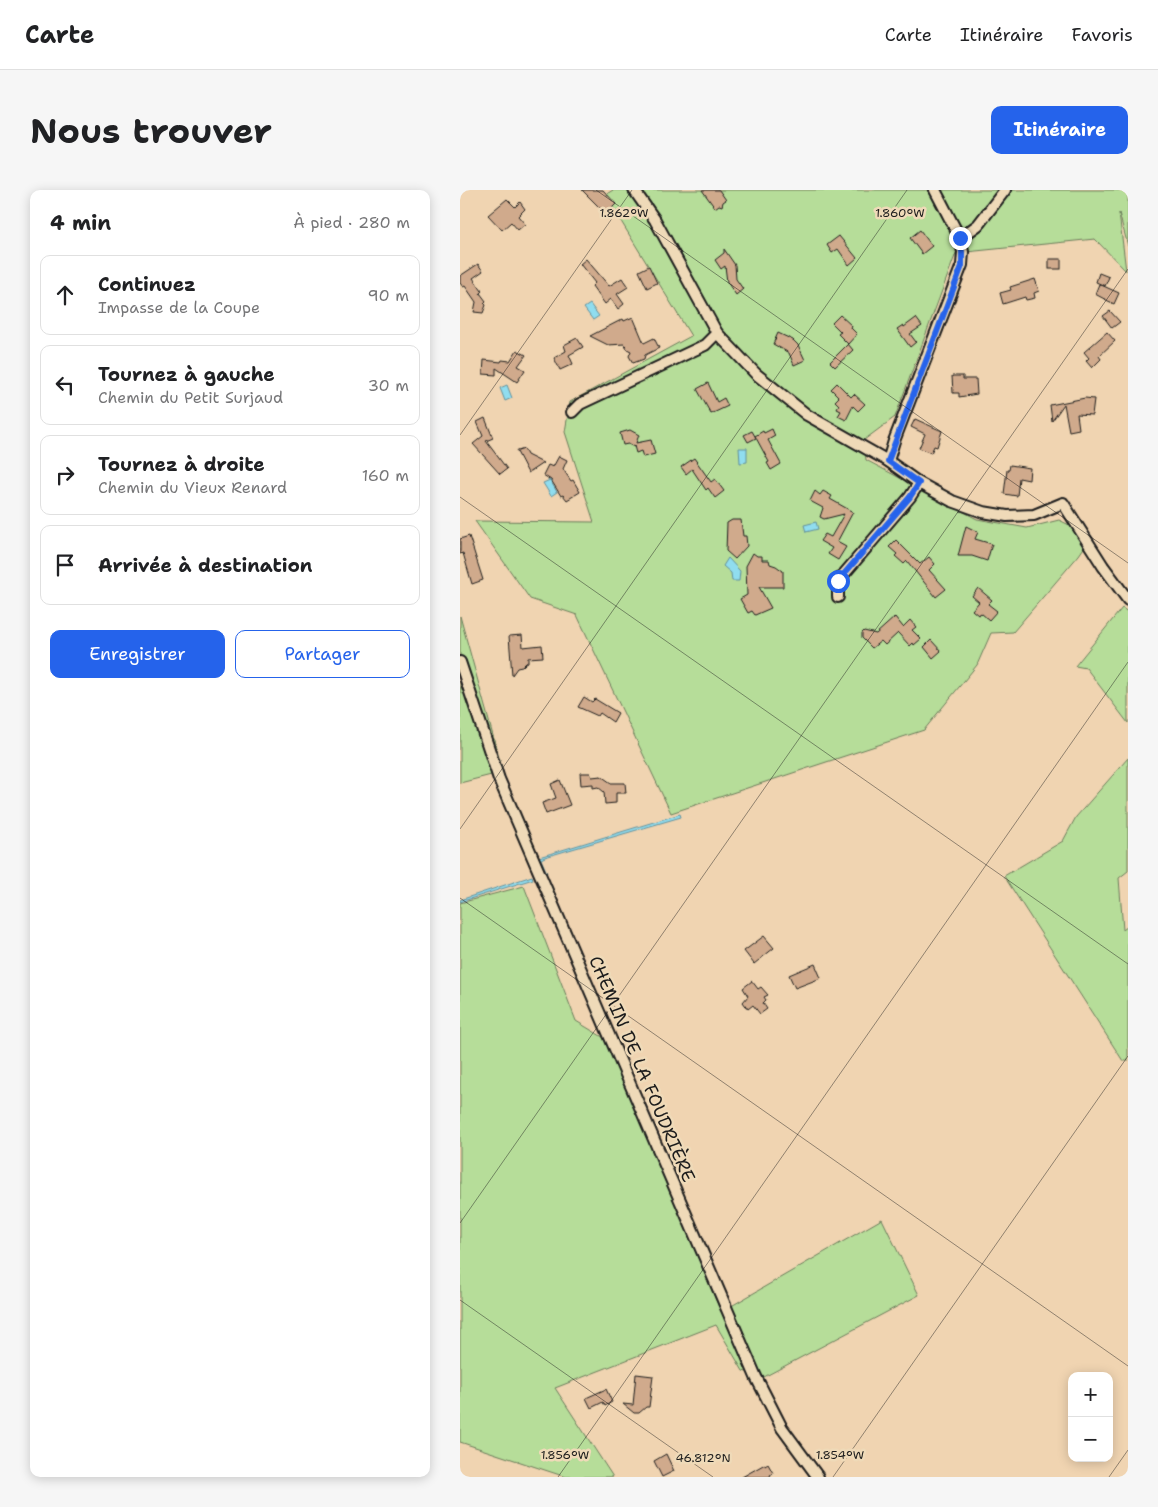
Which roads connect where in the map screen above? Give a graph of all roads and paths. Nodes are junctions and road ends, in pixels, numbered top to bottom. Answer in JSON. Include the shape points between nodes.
{"nodes":[{"id":1,"x":634,"y":190,"type":"edge"},
{"id":2,"x":934,"y":190,"type":"edge"},
{"id":3,"x":1005,"y":190,"type":"edge"},
{"id":4,"x":960,"y":238,"type":"junction"},
{"id":5,"x":718,"y":333,"type":"junction"},
{"id":6,"x":572,"y":412,"type":"dead end"},
{"id":7,"x":888,"y":461,"type":"junction"},
{"id":8,"x":919,"y":483,"type":"junction"},
{"id":9,"x":838,"y":597,"type":"dead end"},
{"id":10,"x":1128,"y":600,"type":"edge"},
{"id":11,"x":460,"y":662,"type":"edge"},
{"id":12,"x":818,"y":1477,"type":"edge"}],
"edges":[{"from":1,"to":5,"type":"street","via":[[655,220]]},
{"from":2,"to":4,"type":"street"},
{"from":3,"to":4,"type":"street","via":[[978,225]]},
{"from":4,"to":7,"type":"street","via":[[962,266]]},
{"from":5,"to":6,"type":"street","via":[[705,345],[580,404]]},
{"from":5,"to":7,"type":"street","via":[[756,374],[807,415]]},
{"from":7,"to":8,"type":"street"},
{"from":8,"to":9,"type":"street","via":[[838,581]]},
{"from":8,"to":10,"type":"street","via":[[960,504],[1007,516],[1034,515],[1063,503]]},
{"from":11,"to":12,"type":"street","name":"CHEMIN DE LA FOUDRIÈRE","via":[[499,778],[756,1377],[782,1428]]}]}
